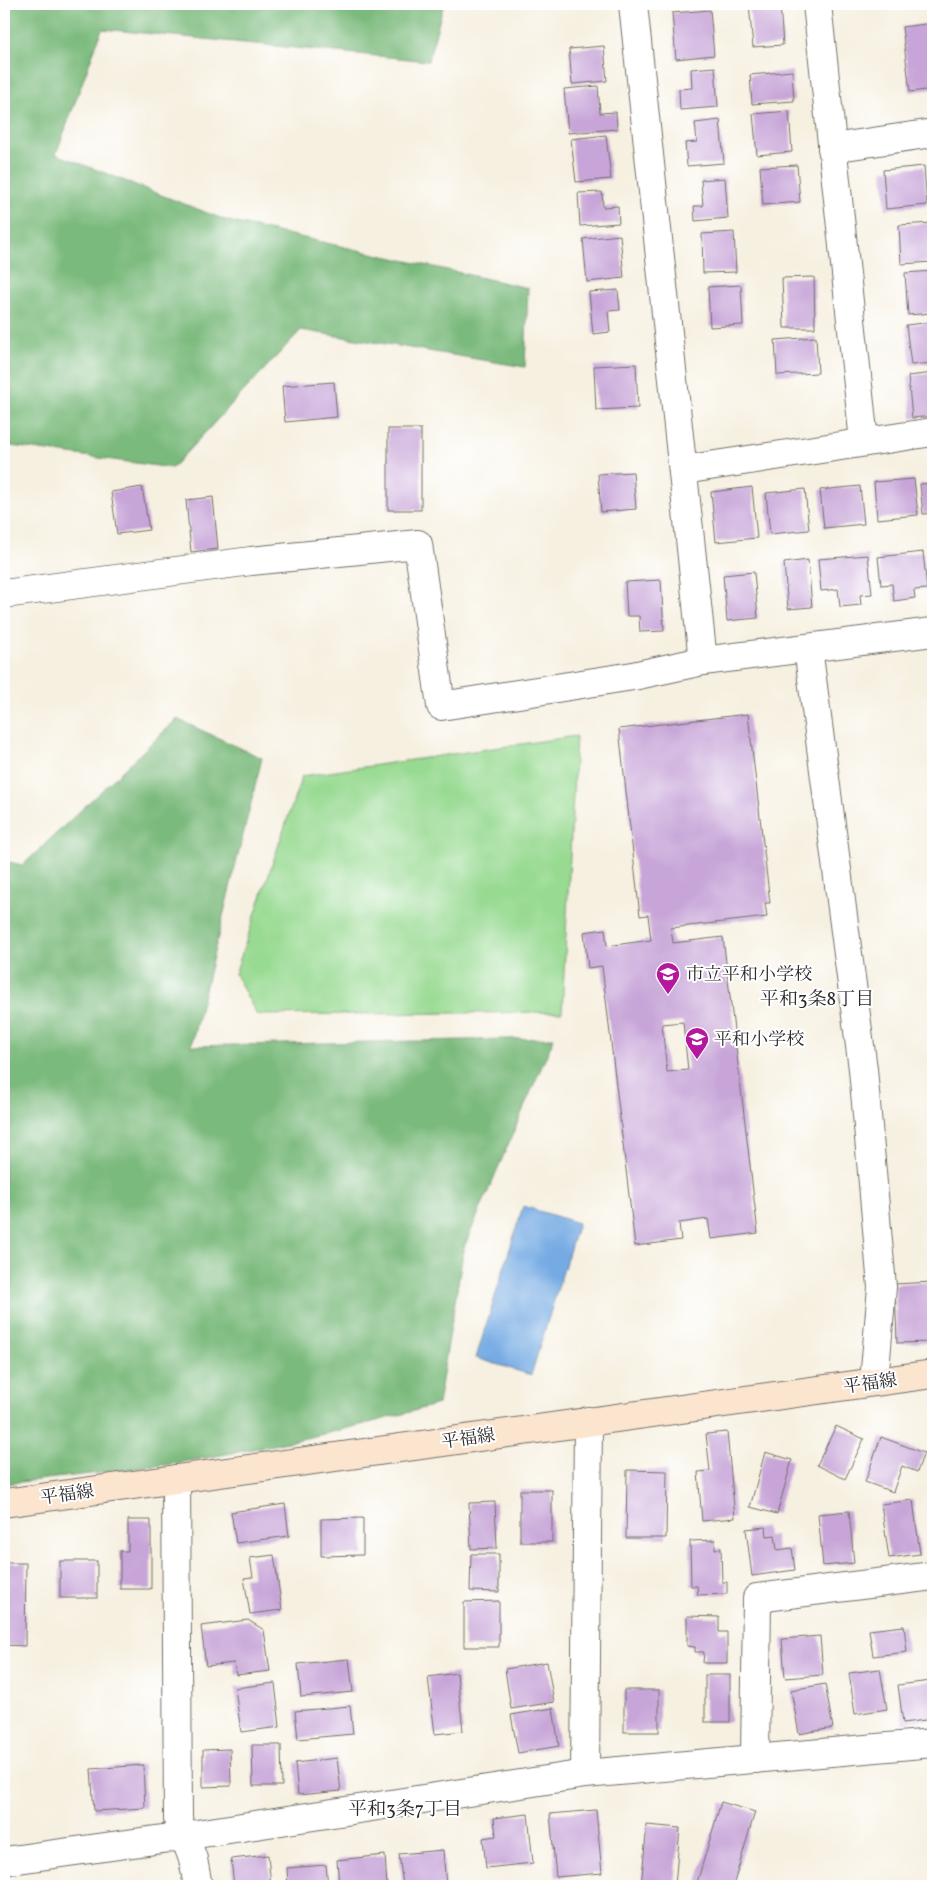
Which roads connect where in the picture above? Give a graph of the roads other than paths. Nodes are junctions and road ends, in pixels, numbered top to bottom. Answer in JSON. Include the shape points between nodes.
{"nodes":[{"id":1,"x":633,"y":4,"type":"edge"},
{"id":2,"x":817,"y":4,"type":"edge"},
{"id":3,"x":933,"y":133,"type":"edge"},
{"id":4,"x":832,"y":148,"type":"junction"},
{"id":5,"x":933,"y":432,"type":"edge"},
{"id":6,"x":864,"y":442,"type":"junction"},
{"id":7,"x":683,"y":470,"type":"junction"},
{"id":8,"x":4,"y":594,"type":"edge"},
{"id":9,"x":933,"y":632,"type":"edge"},
{"id":10,"x":808,"y":648,"type":"junction"},
{"id":11,"x":703,"y":661,"type":"junction"},
{"id":12,"x":933,"y":1374,"type":"edge"},
{"id":13,"x":874,"y":1382,"type":"junction"},
{"id":14,"x":588,"y":1421,"type":"junction"},
{"id":15,"x":176,"y":1479,"type":"junction"},
{"id":16,"x":4,"y":1502,"type":"edge"},
{"id":17,"x":933,"y":1576,"type":"edge"},
{"id":18,"x":933,"y":1743,"type":"edge"},
{"id":19,"x":755,"y":1759,"type":"junction"},
{"id":20,"x":585,"y":1774,"type":"junction"},
{"id":21,"x":184,"y":1836,"type":"junction"},
{"id":22,"x":4,"y":1861,"type":"edge"},
{"id":23,"x":198,"y":1886,"type":"edge"}],
"edges":[{"from":1,"to":7,"type":"street"},
{"from":2,"to":4,"type":"street"},
{"from":3,"to":4,"type":"street"},
{"from":4,"to":6,"type":"street"},
{"from":5,"to":6,"type":"street"},
{"from":6,"to":7,"type":"street"},
{"from":7,"to":11,"type":"street"},
{"from":8,"to":11,"type":"street","via":[[251,561],[418,544],[441,706],[633,676]]},
{"from":9,"to":10,"type":"street"},
{"from":10,"to":11,"type":"street"},
{"from":10,"to":13,"type":"street","via":[[863,1070],[882,1288]]},
{"from":12,"to":13,"type":"street","name":"平福線"},
{"from":13,"to":14,"type":"street","name":"平福線"},
{"from":14,"to":15,"type":"street","name":"平福線"},
{"from":14,"to":20,"type":"street"},
{"from":15,"to":16,"type":"street","name":"平福線"},
{"from":15,"to":21,"type":"street","via":[[178,1820]]},
{"from":17,"to":19,"type":"street","via":[[757,1598]]},
{"from":18,"to":19,"type":"street"},
{"from":19,"to":20,"type":"street"},
{"from":20,"to":21,"type":"street"},
{"from":21,"to":22,"type":"street"},
{"from":21,"to":23,"type":"street"}]}
